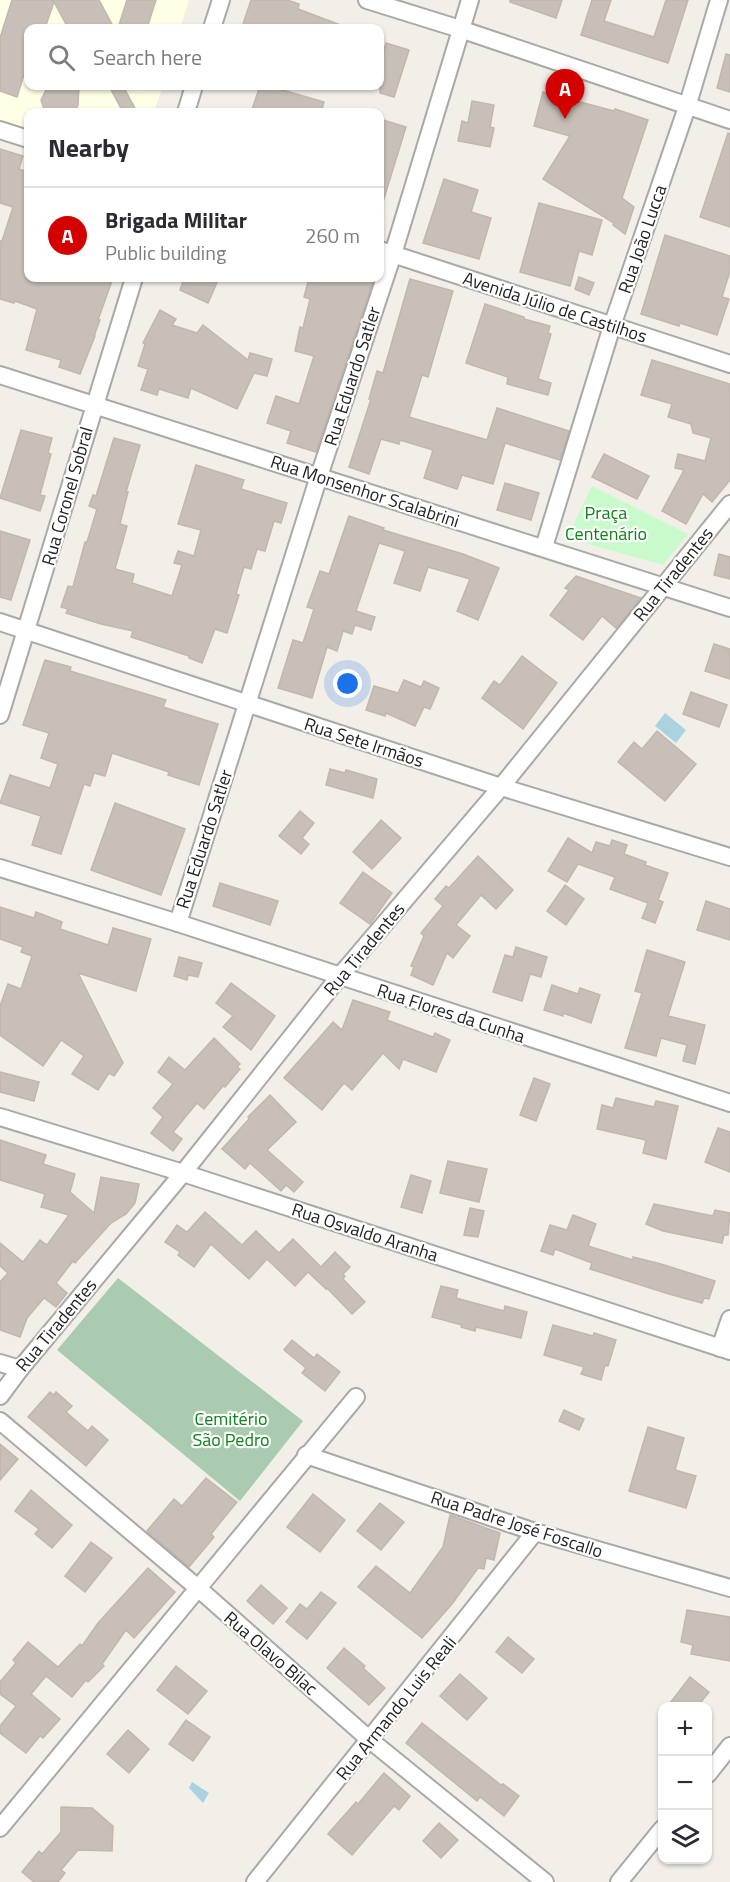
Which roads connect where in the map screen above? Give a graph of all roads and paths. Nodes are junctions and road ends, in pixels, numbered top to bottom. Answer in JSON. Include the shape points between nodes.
{"nodes":[{"id":1,"x":221,"y":0,"type":"edge"},
{"id":2,"x":367,"y":0,"type":"edge"},
{"id":3,"x":470,"y":0,"type":"edge"},
{"id":4,"x":719,"y":0,"type":"edge"},
{"id":5,"x":213,"y":24,"type":"edge"},
{"id":6,"x":460,"y":29,"type":"junction"},
{"id":7,"x":193,"y":90,"type":"edge"},
{"id":8,"x":687,"y":106,"type":"junction"},
{"id":9,"x":187,"y":108,"type":"edge"},
{"id":10,"x":730,"y":120,"type":"edge"},
{"id":11,"x":0,"y":130,"type":"edge"},
{"id":12,"x":24,"y":138,"type":"edge"},
{"id":13,"x":386,"y":252,"type":"edge"},
{"id":14,"x":133,"y":282,"type":"edge"},
{"id":15,"x":377,"y":282,"type":"edge"},
{"id":16,"x":612,"y":326,"type":"junction"},
{"id":17,"x":730,"y":364,"type":"edge"},
{"id":18,"x":0,"y":375,"type":"edge"},
{"id":19,"x":94,"y":405,"type":"junction"},
{"id":20,"x":319,"y":476,"type":"junction"},
{"id":21,"x":730,"y":504,"type":"edge"},
{"id":22,"x":544,"y":547,"type":"junction"},
{"id":23,"x":664,"y":586,"type":"junction"},
{"id":24,"x":730,"y":608,"type":"edge"},
{"id":25,"x":0,"y":622,"type":"edge"},
{"id":26,"x":27,"y":631,"type":"junction"},
{"id":27,"x":247,"y":704,"type":"junction"},
{"id":28,"x":0,"y":715,"type":"edge"},
{"id":29,"x":501,"y":787,"type":"junction"},
{"id":30,"x":730,"y":856,"type":"edge"},
{"id":31,"x":0,"y":868,"type":"edge"},
{"id":32,"x":178,"y":923,"type":"junction"},
{"id":33,"x":339,"y":976,"type":"junction"},
{"id":34,"x":730,"y":1103,"type":"edge"},
{"id":35,"x":0,"y":1117,"type":"edge"},
{"id":36,"x":183,"y":1173,"type":"junction"},
{"id":37,"x":730,"y":1319,"type":"edge"},
{"id":38,"x":725,"y":1349,"type":"edge"},
{"id":39,"x":0,"y":1363,"type":"edge"},
{"id":40,"x":20,"y":1370,"type":"junction"},
{"id":41,"x":0,"y":1396,"type":"edge"},
{"id":42,"x":356,"y":1396,"type":"dead end"},
{"id":43,"x":0,"y":1421,"type":"edge"},
{"id":44,"x":306,"y":1455,"type":"junction"},
{"id":45,"x":535,"y":1532,"type":"junction"},
{"id":46,"x":730,"y":1588,"type":"edge"},
{"id":47,"x":199,"y":1589,"type":"junction"},
{"id":48,"x":370,"y":1740,"type":"junction"},
{"id":49,"x":730,"y":1746,"type":"edge"},
{"id":50,"x":712,"y":1769,"type":"edge"},
{"id":51,"x":0,"y":1828,"type":"edge"},
{"id":52,"x":658,"y":1835,"type":"edge"},
{"id":53,"x":255,"y":1882,"type":"edge"},
{"id":54,"x":545,"y":1882,"type":"edge"},
{"id":55,"x":619,"y":1882,"type":"edge"}],
"edges":[{"from":1,"to":5,"type":"street"},
{"from":2,"to":6,"type":"street"},
{"from":3,"to":6,"type":"street","name":"Rua Eduardo Satler"},
{"from":4,"to":8,"type":"street","name":"Rua João Lucca"},
{"from":6,"to":8,"type":"street"},
{"from":6,"to":13,"type":"street","name":"Rua Eduardo Satler"},
{"from":7,"to":9,"type":"street"},
{"from":8,"to":10,"type":"street"},
{"from":8,"to":16,"type":"street","name":"Rua João Lucca"},
{"from":11,"to":12,"type":"street"},
{"from":13,"to":16,"type":"street","name":"Avenida Júlio de Castilhos"},
{"from":14,"to":19,"type":"street","name":"Rua Coronel Sobral"},
{"from":15,"to":20,"type":"street","name":"Rua Eduardo Satler"},
{"from":16,"to":17,"type":"street","name":"Avenida Júlio de Castilhos"},
{"from":16,"to":22,"type":"street","name":"Rua João Lucca"},
{"from":18,"to":19,"type":"street","name":"Rua Monsenhor Scalabrini"},
{"from":19,"to":20,"type":"street","name":"Rua Monsenhor Scalabrini"},
{"from":19,"to":26,"type":"street","name":"Rua Coronel Sobral"},
{"from":20,"to":22,"type":"street","name":"Rua Monsenhor Scalabrini"},
{"from":20,"to":27,"type":"street","name":"Rua Eduardo Satler"},
{"from":21,"to":23,"type":"street","name":"Rua Tiradentes"},
{"from":22,"to":23,"type":"street","name":"Rua Monsenhor Scalabrini"},
{"from":23,"to":24,"type":"street","name":"Rua Monsenhor Scalabrini"},
{"from":23,"to":29,"type":"street","name":"Rua Tiradentes"},
{"from":25,"to":26,"type":"street","name":"Rua Sete Irmãos"},
{"from":26,"to":27,"type":"street","name":"Rua Sete Irmãos"},
{"from":26,"to":28,"type":"street","name":"Rua Coronel Sobral"},
{"from":27,"to":29,"type":"street","name":"Rua Sete Irmãos"},
{"from":27,"to":32,"type":"street","name":"Rua Eduardo Satler"},
{"from":29,"to":30,"type":"street","name":"Rua Sete Irmãos"},
{"from":29,"to":33,"type":"street","name":"Rua Tiradentes"},
{"from":31,"to":32,"type":"street","name":"Rua Flores da Cunha"},
{"from":32,"to":33,"type":"street","name":"Rua Flores da Cunha"},
{"from":33,"to":34,"type":"street","name":"Rua Flores da Cunha"},
{"from":33,"to":36,"type":"street","name":"Rua Tiradentes"},
{"from":35,"to":36,"type":"street","name":"Rua Osvaldo Aranha"},
{"from":36,"to":38,"type":"street","name":"Rua Osvaldo Aranha"},
{"from":36,"to":40,"type":"street","name":"Rua Tiradentes"},
{"from":37,"to":38,"type":"street"},
{"from":39,"to":40,"type":"street"},
{"from":40,"to":41,"type":"street","name":"Rua Tiradentes"},
{"from":42,"to":44,"type":"street"},
{"from":43,"to":47,"type":"street","name":"Rua Olavo Bilac"},
{"from":44,"to":45,"type":"street","name":"Rua Padre José Foscallo"},
{"from":44,"to":47,"type":"street"},
{"from":45,"to":46,"type":"street","name":"Rua Padre José Foscallo"},
{"from":45,"to":48,"type":"street","name":"Rua Armando Luis Reali"},
{"from":47,"to":48,"type":"street","name":"Rua Olavo Bilac"},
{"from":47,"to":51,"type":"street"},
{"from":48,"to":53,"type":"street","name":"Rua Armando Luis Reali"},
{"from":48,"to":54,"type":"street","name":"Rua Olavo Bilac"},
{"from":49,"to":50,"type":"street"},
{"from":52,"to":55,"type":"street"}]}
